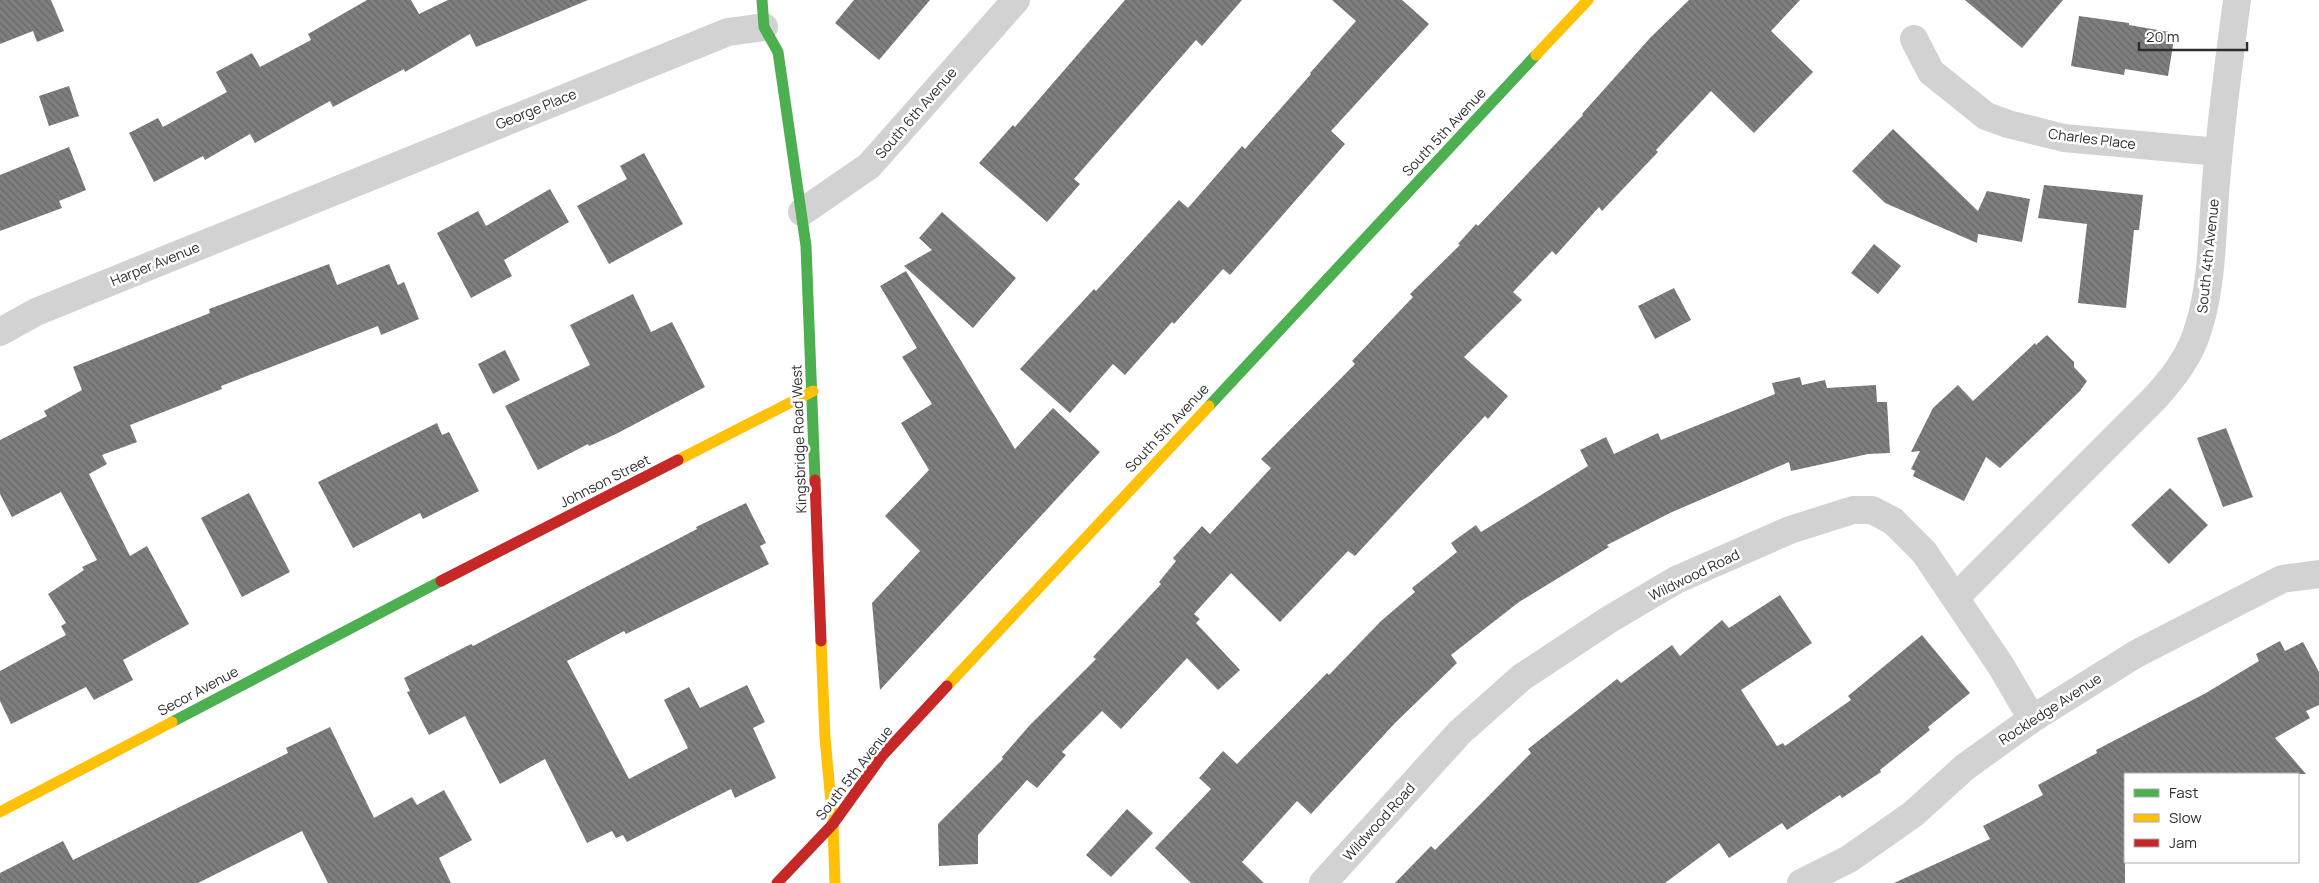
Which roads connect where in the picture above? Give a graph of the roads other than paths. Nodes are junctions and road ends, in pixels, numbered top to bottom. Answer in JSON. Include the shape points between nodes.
{"nodes":[{"id":1,"x":762,"y":0,"type":"edge"},
{"id":2,"x":1016,"y":0,"type":"edge"},
{"id":3,"x":1588,"y":0,"type":"edge"},
{"id":4,"x":2237,"y":0,"type":"edge"},
{"id":5,"x":764,"y":27,"type":"junction"},
{"id":6,"x":1914,"y":39,"type":"dead end"},
{"id":7,"x":2218,"y":152,"type":"junction"},
{"id":8,"x":312,"y":199,"type":"joint"},
{"id":9,"x":802,"y":212,"type":"junction"},
{"id":10,"x":0,"y":332,"type":"edge"},
{"id":11,"x":813,"y":391,"type":"junction"},
{"id":12,"x":2319,"y":574,"type":"edge"},
{"id":13,"x":410,"y":597,"type":"joint"},
{"id":14,"x":1956,"y":597,"type":"junction"},
{"id":15,"x":2032,"y":719,"type":"junction"},
{"id":16,"x":0,"y":812,"type":"edge"},
{"id":17,"x":833,"y":824,"type":"junction"},
{"id":18,"x":777,"y":883,"type":"edge"},
{"id":19,"x":835,"y":883,"type":"edge"},
{"id":20,"x":1323,"y":883,"type":"edge"},
{"id":21,"x":1801,"y":883,"type":"edge"}],
"edges":[{"from":1,"to":5,"type":"street","name":"Kingsbridge Road West"},
{"from":2,"to":9,"type":"street","name":"South 6th Avenue","via":[[869,166]]},
{"from":3,"to":17,"type":"street","name":"South 5th Avenue","via":[[882,756]]},
{"from":4,"to":7,"type":"street","name":"South 4th Avenue"},
{"from":5,"to":8,"type":"street","name":"George Place","via":[[728,32]]},
{"from":5,"to":9,"type":"street","name":"Kingsbridge Road West","via":[[778,52]]},
{"from":6,"to":7,"type":"street","name":"Charles Place","via":[[1931,72],[1986,116],[2064,138]]},
{"from":7,"to":14,"type":"street","name":"South 4th Avenue","via":[[2206,291],[2199,326],[2187,357],[2154,399]]},
{"from":8,"to":10,"type":"street","name":"Harper Avenue","via":[[36,312]]},
{"from":9,"to":11,"type":"street","name":"Kingsbridge Road West"},
{"from":11,"to":13,"type":"street","name":"Johnson Street"},
{"from":11,"to":17,"type":"street","name":"Kingsbridge Road West","via":[[825,738]]},
{"from":12,"to":15,"type":"street","name":"Rockledge Avenue","via":[[2282,579],[2136,654]]},
{"from":13,"to":16,"type":"street","name":"Secor Avenue"},
{"from":14,"to":15,"type":"street","name":"Wildwood Road"},
{"from":14,"to":20,"type":"street","name":"Wildwood Road","via":[[1924,552],[1892,521],[1872,510],[1853,510],[1790,530],[1676,580],[1522,677],[1460,732]]},
{"from":15,"to":21,"type":"street","name":"Rockledge Avenue","via":[[1965,767],[1913,814],[1849,859]]},
{"from":17,"to":18,"type":"street","name":"South 5th Avenue"},
{"from":17,"to":19,"type":"street","name":"Kingsbridge Road West"}]}
